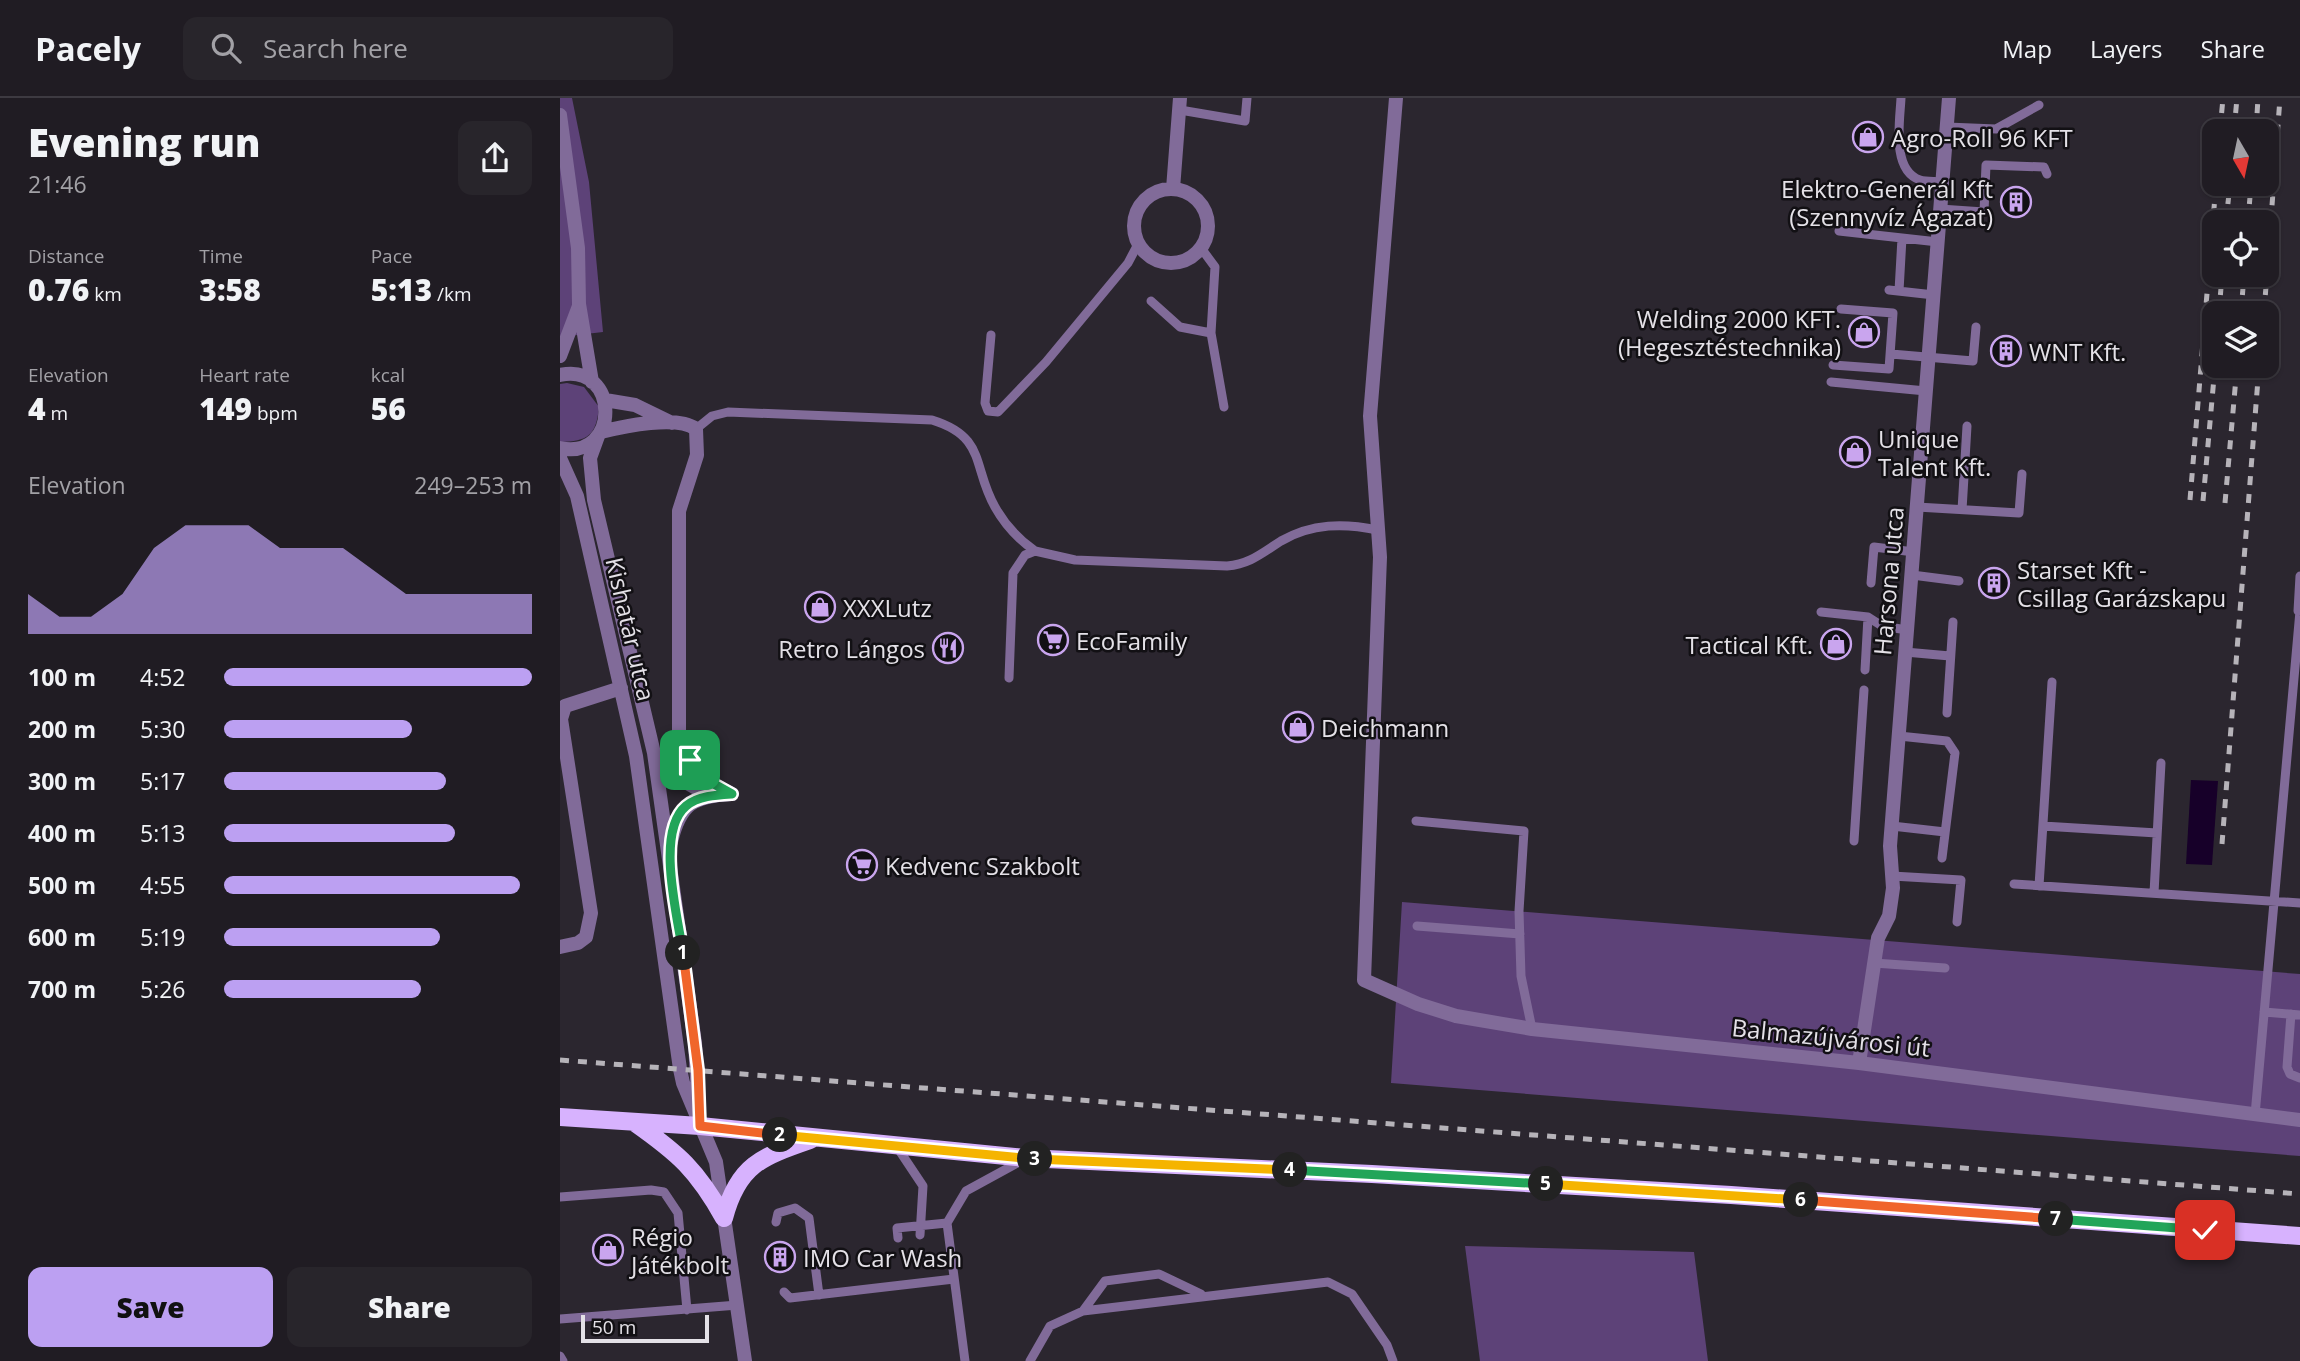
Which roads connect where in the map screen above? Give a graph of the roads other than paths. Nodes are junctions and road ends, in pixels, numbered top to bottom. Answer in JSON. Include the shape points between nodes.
{"nodes":[{"id":1,"x":1247,"y":98,"type":"edge"},
{"id":2,"x":1396,"y":98,"type":"edge"},
{"id":3,"x":1901,"y":98,"type":"edge"},
{"id":4,"x":1949,"y":98,"type":"edge"},
{"id":5,"x":1180,"y":104,"type":"edge"},
{"id":6,"x":2039,"y":105,"type":"dead end"},
{"id":7,"x":560,"y":115,"type":"edge"},
{"id":8,"x":1947,"y":127,"type":"junction"},
{"id":9,"x":2047,"y":174,"type":"dead end"},
{"id":10,"x":1943,"y":182,"type":"junction"},
{"id":11,"x":1173,"y":189,"type":"junction"},
{"id":12,"x":1940,"y":209,"type":"junction"},
{"id":13,"x":1839,"y":231,"type":"dead end"},
{"id":14,"x":1902,"y":238,"type":"junction"},
{"id":15,"x":1938,"y":242,"type":"junction"},
{"id":16,"x":1138,"y":244,"type":"junction"},
{"id":17,"x":1200,"y":248,"type":"junction"},
{"id":18,"x":1934,"y":295,"type":"junction"},
{"id":19,"x":1151,"y":301,"type":"dead end"},
{"id":20,"x":579,"y":304,"type":"junction"},
{"id":21,"x":1841,"y":309,"type":"dead end"},
{"id":22,"x":1976,"y":327,"type":"dead end"},
{"id":23,"x":1211,"y":333,"type":"junction"},
{"id":24,"x":990,"y":335,"type":"dead end"},
{"id":25,"x":1891,"y":354,"type":"junction"},
{"id":26,"x":560,"y":356,"type":"edge"},
{"id":27,"x":1929,"y":358,"type":"junction"},
{"id":28,"x":1833,"y":365,"type":"dead end"},
{"id":29,"x":560,"y":375,"type":"edge"},
{"id":30,"x":592,"y":382,"type":"junction"},
{"id":31,"x":1830,"y":382,"type":"dead end"},
{"id":32,"x":1926,"y":391,"type":"junction"},
{"id":33,"x":605,"y":401,"type":"junction"},
{"id":34,"x":1224,"y":407,"type":"dead end"},
{"id":35,"x":674,"y":423,"type":"junction"},
{"id":36,"x":1967,"y":426,"type":"dead end"},
{"id":37,"x":696,"y":429,"type":"junction"},
{"id":38,"x":599,"y":434,"type":"junction"},
{"id":39,"x":560,"y":448,"type":"edge"},
{"id":40,"x":560,"y":458,"type":"edge"},
{"id":41,"x":2022,"y":474,"type":"dead end"},
{"id":42,"x":1917,"y":507,"type":"junction"},
{"id":43,"x":1962,"y":510,"type":"junction"},
{"id":44,"x":1378,"y":530,"type":"junction"},
{"id":45,"x":1035,"y":551,"type":"junction"},
{"id":46,"x":1914,"y":552,"type":"junction"},
{"id":47,"x":1912,"y":575,"type":"junction"},
{"id":48,"x":2300,"y":576,"type":"edge"},
{"id":49,"x":1959,"y":582,"type":"dead end"},
{"id":50,"x":1871,"y":583,"type":"dead end"},
{"id":51,"x":2299,"y":611,"type":"edge"},
{"id":52,"x":1821,"y":612,"type":"dead end"},
{"id":53,"x":1868,"y":617,"type":"junction"},
{"id":54,"x":1953,"y":622,"type":"dead end"},
{"id":55,"x":1907,"y":630,"type":"junction"},
{"id":56,"x":1906,"y":652,"type":"junction"},
{"id":57,"x":1950,"y":656,"type":"junction"},
{"id":58,"x":1865,"y":670,"type":"dead end"},
{"id":59,"x":1009,"y":678,"type":"dead end"},
{"id":60,"x":2052,"y":682,"type":"dead end"},
{"id":61,"x":621,"y":688,"type":"junction"},
{"id":62,"x":1864,"y":690,"type":"dead end"},
{"id":63,"x":562,"y":705,"type":"edge"},
{"id":64,"x":1947,"y":713,"type":"dead end"},
{"id":65,"x":1899,"y":736,"type":"junction"},
{"id":66,"x":680,"y":740,"type":"junction"},
{"id":67,"x":2161,"y":763,"type":"dead end"},
{"id":68,"x":710,"y":796,"type":"junction"},
{"id":69,"x":1416,"y":821,"type":"dead end"},
{"id":70,"x":1892,"y":825,"type":"junction"},
{"id":71,"x":2043,"y":826,"type":"junction"},
{"id":72,"x":1945,"y":832,"type":"junction"},
{"id":73,"x":2157,"y":833,"type":"junction"},
{"id":74,"x":1854,"y":841,"type":"dead end"},
{"id":75,"x":669,"y":850,"type":"junction"},
{"id":76,"x":1942,"y":858,"type":"dead end"},
{"id":77,"x":1892,"y":876,"type":"junction"},
{"id":78,"x":2014,"y":884,"type":"dead end"},
{"id":79,"x":2039,"y":886,"type":"junction"},
{"id":80,"x":2154,"y":893,"type":"junction"},
{"id":81,"x":2273,"y":901,"type":"junction"},
{"id":82,"x":2300,"y":903,"type":"edge"},
{"id":83,"x":1957,"y":922,"type":"dead end"},
{"id":84,"x":1417,"y":926,"type":"dead end"},
{"id":85,"x":1520,"y":934,"type":"junction"},
{"id":86,"x":560,"y":947,"type":"edge"},
{"id":87,"x":1874,"y":963,"type":"junction"},
{"id":88,"x":1945,"y":968,"type":"dead end"},
{"id":89,"x":2264,"y":1012,"type":"junction"},
{"id":90,"x":2295,"y":1015,"type":"edge"},
{"id":91,"x":1532,"y":1029,"type":"junction"},
{"id":92,"x":1859,"y":1063,"type":"junction"},
{"id":93,"x":2300,"y":1078,"type":"edge"},
{"id":94,"x":2255,"y":1115,"type":"junction"},
{"id":95,"x":560,"y":1117,"type":"edge"},
{"id":96,"x":2300,"y":1120,"type":"edge"},
{"id":97,"x":635,"y":1123,"type":"junction"},
{"id":98,"x":700,"y":1126,"type":"junction"},
{"id":99,"x":816,"y":1138,"type":"junction"},
{"id":100,"x":896,"y":1146,"type":"junction"},
{"id":101,"x":1025,"y":1158,"type":"junction"},
{"id":102,"x":560,"y":1197,"type":"edge"},
{"id":103,"x":724,"y":1218,"type":"junction"},
{"id":104,"x":776,"y":1222,"type":"dead end"},
{"id":105,"x":947,"y":1223,"type":"junction"},
{"id":106,"x":919,"y":1231,"type":"junction"},
{"id":107,"x":2300,"y":1236,"type":"edge"},
{"id":108,"x":898,"y":1238,"type":"dead end"},
{"id":109,"x":954,"y":1279,"type":"junction"},
{"id":110,"x":784,"y":1292,"type":"dead end"},
{"id":111,"x":818,"y":1294,"type":"junction"},
{"id":112,"x":1210,"y":1296,"type":"junction"},
{"id":113,"x":737,"y":1305,"type":"junction"},
{"id":114,"x":687,"y":1310,"type":"junction"},
{"id":115,"x":1083,"y":1311,"type":"junction"},
{"id":116,"x":560,"y":1319,"type":"edge"},
{"id":117,"x":560,"y":1356,"type":"edge"},
{"id":118,"x":563,"y":1361,"type":"edge"},
{"id":119,"x":745,"y":1361,"type":"edge"},
{"id":120,"x":964,"y":1361,"type":"edge"},
{"id":121,"x":1030,"y":1361,"type":"edge"},
{"id":122,"x":1393,"y":1361,"type":"edge"}],
"edges":[{"from":1,"to":5,"type":"lane","via":[[1245,121]]},
{"from":2,"to":44,"type":"street","via":[[1370,416]]},
{"from":3,"to":10,"type":"lane","via":[[1899,139],[1909,172],[1920,180]]},
{"from":4,"to":8,"type":"street","name":"Harsona utca"},
{"from":5,"to":11,"type":"street"},
{"from":6,"to":8,"type":"lane","via":[[1996,129]]},
{"from":7,"to":20,"type":"street","via":[[578,248]]},
{"from":8,"to":10,"type":"street","name":"Harsona utca"},
{"from":9,"to":12,"type":"lane","via":[[2044,167],[1986,165],[1984,212]]},
{"from":10,"to":12,"type":"street","name":"Harsona utca"},
{"from":11,"to":16,"type":"street","via":[[1151,195],[1136,211],[1133,222]]},
{"from":11,"to":17,"type":"street","via":[[1194,197],[1206,216],[1206,238]]},
{"from":12,"to":15,"type":"street","name":"Harsona utca"},
{"from":13,"to":14,"type":"lane"},
{"from":14,"to":15,"type":"lane"},
{"from":14,"to":18,"type":"lane","via":[[1894,291]]},
{"from":15,"to":18,"type":"street","name":"Harsona utca"},
{"from":16,"to":17,"type":"street","via":[[1145,254],[1168,264],[1192,257]]},
{"from":16,"to":24,"type":"lane","via":[[1128,263],[1046,362],[998,412],[988,411],[985,402]]},
{"from":17,"to":23,"type":"lane","via":[[1215,267]]},
{"from":18,"to":27,"type":"street","name":"Harsona utca"},
{"from":19,"to":23,"type":"lane","via":[[1181,327]]},
{"from":20,"to":26,"type":"street"},
{"from":20,"to":30,"type":"street"},
{"from":21,"to":25,"type":"lane","via":[[1893,313]]},
{"from":22,"to":27,"type":"lane","via":[[1973,361]]},
{"from":23,"to":34,"type":"lane"},
{"from":25,"to":27,"type":"lane"},
{"from":25,"to":28,"type":"lane","via":[[1889,369]]},
{"from":27,"to":32,"type":"street","name":"Harsona utca"},
{"from":29,"to":30,"type":"street","via":[[575,374]]},
{"from":30,"to":33,"type":"street"},
{"from":31,"to":32,"type":"lane"},
{"from":32,"to":42,"type":"street","name":"Harsona utca"},
{"from":33,"to":35,"type":"street","via":[[635,405]]},
{"from":33,"to":38,"type":"street","name":"Kishatár utca","via":[[607,416]]},
{"from":35,"to":37,"type":"street","via":[[686,422]]},
{"from":35,"to":38,"type":"street","via":[[635,425]]},
{"from":36,"to":43,"type":"lane"},
{"from":37,"to":45,"type":"lane","via":[[712,416],[728,412],[932,420],[956,428],[982,468],[994,506],[1017,538]]},
{"from":37,"to":66,"type":"street","via":[[698,455],[679,511]]},
{"from":38,"to":39,"type":"street","via":[[576,449]]},
{"from":38,"to":75,"type":"street","name":"Kishatár utca","via":[[590,469],[599,531],[654,753]]},
{"from":40,"to":61,"type":"street","name":"Kishatár utca","via":[[577,496]]},
{"from":41,"to":43,"type":"lane","via":[[2019,513]]},
{"from":42,"to":43,"type":"lane"},
{"from":42,"to":46,"type":"street","name":"Harsona utca"},
{"from":44,"to":45,"type":"lane","via":[[1325,526],[1282,541],[1245,564],[1227,566],[1075,560]]},
{"from":44,"to":91,"type":"street","name":"Balmazújvárosi út","via":[[1364,980],[1456,1016]]},
{"from":45,"to":59,"type":"lane","via":[[1025,555],[1013,573]]},
{"from":46,"to":47,"type":"street","name":"Harsona utca"},
{"from":46,"to":50,"type":"lane","via":[[1874,547]]},
{"from":47,"to":49,"type":"lane"},
{"from":47,"to":55,"type":"street","name":"Harsona utca"},
{"from":48,"to":51,"type":"lane"},
{"from":51,"to":81,"type":"lane"},
{"from":52,"to":53,"type":"lane"},
{"from":53,"to":55,"type":"lane","via":[[1882,626]]},
{"from":53,"to":58,"type":"lane"},
{"from":54,"to":57,"type":"lane"},
{"from":55,"to":56,"type":"street","name":"Harsona utca"},
{"from":56,"to":57,"type":"lane"},
{"from":56,"to":65,"type":"street","name":"Harsona utca"},
{"from":57,"to":64,"type":"lane"},
{"from":60,"to":71,"type":"lane"},
{"from":61,"to":63,"type":"street"},
{"from":61,"to":98,"type":"street","name":"Kishatár utca","via":[[644,808],[683,1083]]},
{"from":62,"to":74,"type":"lane"},
{"from":63,"to":86,"type":"street","via":[[591,913],[586,937]]},
{"from":65,"to":70,"type":"street","name":"Harsona utca"},
{"from":65,"to":72,"type":"lane","via":[[1947,741],[1955,753]]},
{"from":66,"to":68,"type":"street","via":[[683,778],[692,789]]},
{"from":66,"to":68,"type":"street","via":[[696,770],[732,794]]},
{"from":67,"to":73,"type":"lane"},
{"from":68,"to":75,"type":"street","via":[[680,813]]},
{"from":69,"to":85,"type":"lane","via":[[1524,831]]},
{"from":70,"to":72,"type":"lane"},
{"from":70,"to":77,"type":"street","name":"Harsona utca"},
{"from":71,"to":73,"type":"lane"},
{"from":71,"to":79,"type":"lane"},
{"from":72,"to":76,"type":"lane"},
{"from":73,"to":80,"type":"lane"},
{"from":75,"to":98,"type":"street","name":"Kishatár utca","via":[[695,1043]]},
{"from":77,"to":83,"type":"lane","via":[[1961,880]]},
{"from":77,"to":87,"type":"street","name":"Harsona utca","via":[[1889,916],[1878,938]]},
{"from":78,"to":79,"type":"lane"},
{"from":79,"to":80,"type":"lane"},
{"from":80,"to":81,"type":"lane"},
{"from":81,"to":82,"type":"lane"},
{"from":81,"to":89,"type":"lane"},
{"from":84,"to":85,"type":"lane"},
{"from":85,"to":91,"type":"lane","via":[[1521,976]]},
{"from":87,"to":88,"type":"lane"},
{"from":87,"to":92,"type":"street","name":"Harsona utca"},
{"from":89,"to":90,"type":"lane"},
{"from":89,"to":94,"type":"lane"},
{"from":90,"to":93,"type":"lane","via":[[2287,1067]]},
{"from":91,"to":92,"type":"street","name":"Balmazújvárosi út"},
{"from":92,"to":94,"type":"street","name":"Balmazújvárosi út"},
{"from":94,"to":96,"type":"street","name":"Balmazújvárosi út"},
{"from":95,"to":97,"type":"main road"},
{"from":97,"to":98,"type":"main road"},
{"from":97,"to":103,"type":"main road","via":[[696,1173]]},
{"from":98,"to":99,"type":"main road"},
{"from":98,"to":103,"type":"street","via":[[716,1162]]},
{"from":99,"to":100,"type":"main road"},
{"from":99,"to":103,"type":"main road","via":[[768,1156],[749,1169],[737,1181]]},
{"from":100,"to":101,"type":"main road"},
{"from":100,"to":106,"type":"lane","via":[[923,1186]]},
{"from":101,"to":105,"type":"lane","via":[[966,1191]]},
{"from":101,"to":107,"type":"main road","via":[[1717,1195]]},
{"from":102,"to":114,"type":"lane","via":[[664,1192],[678,1213]]},
{"from":103,"to":113,"type":"street"},
{"from":104,"to":111,"type":"lane","via":[[785,1209],[795,1208],[809,1218]]},
{"from":105,"to":106,"type":"lane"},
{"from":105,"to":109,"type":"lane"},
{"from":106,"to":108,"type":"lane","via":[[897,1228]]},
{"from":109,"to":111,"type":"lane","via":[[904,1280]]},
{"from":109,"to":120,"type":"lane"},
{"from":110,"to":111,"type":"lane","via":[[790,1298]]},
{"from":112,"to":115,"type":"lane"},
{"from":112,"to":115,"type":"lane","via":[[1193,1293],[1159,1274],[1105,1281]]},
{"from":112,"to":122,"type":"lane","via":[[1328,1282],[1352,1294]]},
{"from":113,"to":114,"type":"lane"},
{"from":113,"to":119,"type":"street"},
{"from":114,"to":116,"type":"lane"},
{"from":115,"to":121,"type":"lane","via":[[1050,1326]]},
{"from":117,"to":118,"type":"lane"}]}
